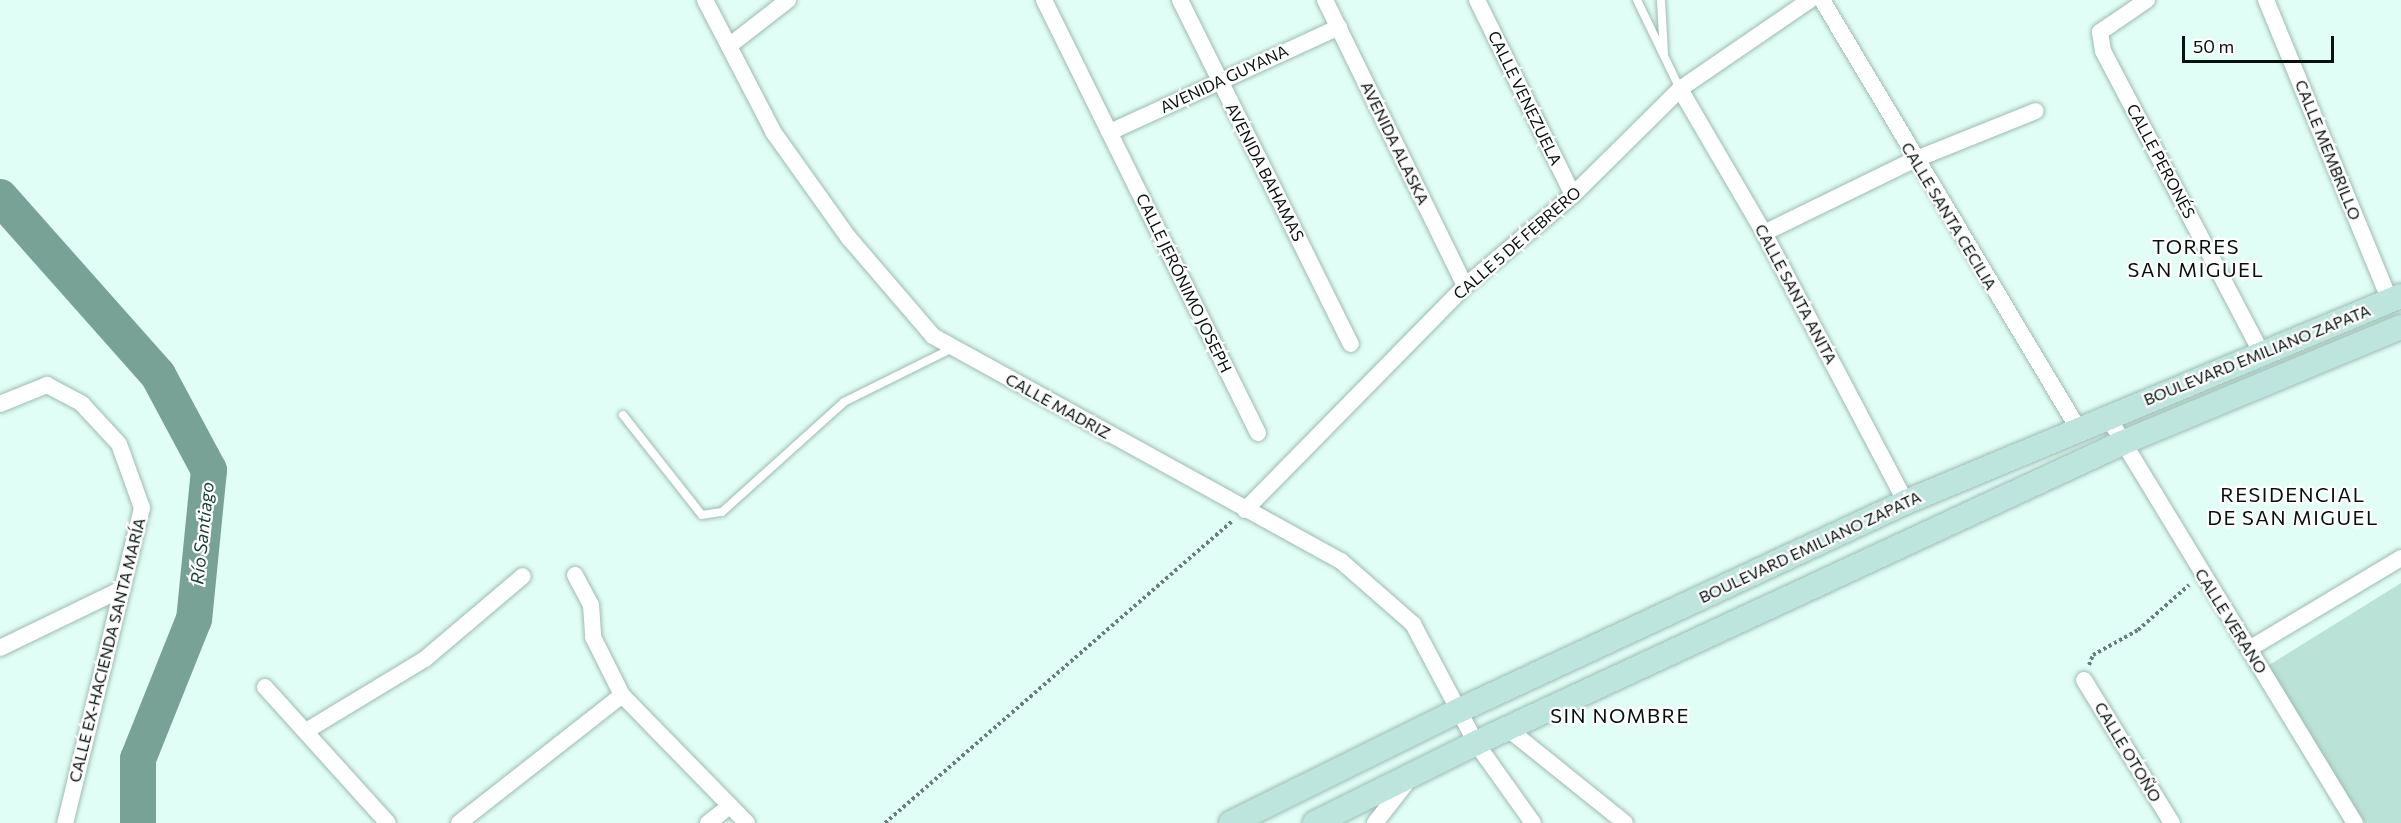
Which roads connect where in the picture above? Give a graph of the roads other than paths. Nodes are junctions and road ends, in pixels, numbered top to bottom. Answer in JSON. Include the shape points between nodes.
{"nodes":[{"id":1,"x":705,"y":0,"type":"edge"},
{"id":2,"x":788,"y":0,"type":"edge"},
{"id":3,"x":1044,"y":0,"type":"edge"},
{"id":4,"x":1180,"y":0,"type":"edge"},
{"id":5,"x":1325,"y":0,"type":"edge"},
{"id":6,"x":1477,"y":0,"type":"edge"},
{"id":7,"x":1637,"y":0,"type":"edge"},
{"id":8,"x":1661,"y":0,"type":"edge"},
{"id":9,"x":1810,"y":0,"type":"edge"},
{"id":10,"x":1822,"y":0,"type":"edge"},
{"id":11,"x":2147,"y":0,"type":"edge"},
{"id":12,"x":2265,"y":0,"type":"edge"},
{"id":13,"x":1339,"y":27,"type":"junction"},
{"id":14,"x":729,"y":46,"type":"junction"},
{"id":15,"x":1665,"y":58,"type":"junction"},
{"id":16,"x":1220,"y":81,"type":"junction"},
{"id":17,"x":1680,"y":89,"type":"junction"},
{"id":18,"x":2036,"y":111,"type":"dead end"},
{"id":19,"x":1110,"y":132,"type":"junction"},
{"id":20,"x":1914,"y":160,"type":"junction"},
{"id":21,"x":1573,"y":195,"type":"junction"},
{"id":22,"x":1764,"y":233,"type":"junction"},
{"id":23,"x":1465,"y":286,"type":"junction"},
{"id":24,"x":2396,"y":299,"type":"edge"},
{"id":25,"x":2401,"y":327,"type":"edge"},
{"id":26,"x":1352,"y":344,"type":"dead end"},
{"id":27,"x":953,"y":348,"type":"junction"},
{"id":28,"x":2260,"y":352,"type":"junction"},
{"id":29,"x":0,"y":404,"type":"edge"},
{"id":30,"x":623,"y":415,"type":"dead end"},
{"id":31,"x":2108,"y":417,"type":"junction"},
{"id":32,"x":2079,"y":430,"type":"junction"},
{"id":33,"x":1258,"y":434,"type":"dead end"},
{"id":34,"x":2122,"y":443,"type":"junction"},
{"id":35,"x":1906,"y":501,"type":"junction"},
{"id":36,"x":1245,"y":510,"type":"junction"},
{"id":37,"x":2401,"y":558,"type":"edge"},
{"id":38,"x":575,"y":575,"type":"dead end"},
{"id":39,"x":523,"y":576,"type":"dead end"},
{"id":40,"x":122,"y":589,"type":"junction"},
{"id":41,"x":0,"y":648,"type":"edge"},
{"id":42,"x":2249,"y":649,"type":"junction"},
{"id":43,"x":2084,"y":680,"type":"road end"},
{"id":44,"x":265,"y":687,"type":"dead end"},
{"id":45,"x":622,"y":695,"type":"junction"},
{"id":46,"x":1460,"y":710,"type":"junction"},
{"id":47,"x":1507,"y":728,"type":"junction"},
{"id":48,"x":306,"y":731,"type":"junction"},
{"id":49,"x":1476,"y":743,"type":"junction"},
{"id":50,"x":1412,"y":775,"type":"junction"},
{"id":51,"x":730,"y":806,"type":"junction"},
{"id":52,"x":65,"y":823,"type":"edge"},
{"id":53,"x":388,"y":823,"type":"edge"},
{"id":54,"x":459,"y":823,"type":"edge"},
{"id":55,"x":708,"y":823,"type":"edge"},
{"id":56,"x":747,"y":823,"type":"edge"},
{"id":57,"x":1231,"y":823,"type":"edge"},
{"id":58,"x":1315,"y":823,"type":"edge"},
{"id":59,"x":1375,"y":823,"type":"edge"},
{"id":60,"x":1533,"y":823,"type":"edge"},
{"id":61,"x":1625,"y":823,"type":"edge"},
{"id":62,"x":2172,"y":823,"type":"edge"},
{"id":63,"x":2355,"y":823,"type":"edge"}],
"edges":[{"from":1,"to":14,"type":"street","name":"CALLE MADRIZ"},
{"from":2,"to":14,"type":"street"},
{"from":3,"to":19,"type":"street","name":"CALLE JERÓNIMO JOSEPH"},
{"from":4,"to":16,"type":"street","name":"AVENIDA BAHAMAS"},
{"from":5,"to":13,"type":"street","name":"AVENIDA ALASKA"},
{"from":6,"to":21,"type":"street","name":"CALLE VENEZUELA"},
{"from":7,"to":15,"type":"lane"},
{"from":8,"to":15,"type":"lane"},
{"from":9,"to":17,"type":"street","name":"CALLE 5 DE FEBRERO"},
{"from":10,"to":20,"type":"street","name":"CALLE SANTA CECILIA"},
{"from":11,"to":28,"type":"street","name":"CALLE PERONÉS","via":[[2100,32],[2103,51]]},
{"from":12,"to":24,"type":"street","name":"CALLE MEMBRILLO"},
{"from":13,"to":16,"type":"street","name":"AVENIDA GUYANA"},
{"from":13,"to":23,"type":"street","name":"AVENIDA ALASKA"},
{"from":14,"to":27,"type":"street","name":"CALLE MADRIZ","via":[[774,133],[849,238],[933,336]]},
{"from":15,"to":17,"type":"lane"},
{"from":16,"to":19,"type":"street","name":"AVENIDA GUYANA"},
{"from":16,"to":26,"type":"street","name":"AVENIDA BAHAMAS"},
{"from":17,"to":21,"type":"street","name":"CALLE 5 DE FEBRERO"},
{"from":17,"to":22,"type":"street","name":"CALLE SANTA ANITA"},
{"from":18,"to":20,"type":"street"},
{"from":19,"to":33,"type":"street","name":"CALLE JERÓNIMO JOSEPH"},
{"from":20,"to":22,"type":"street"},
{"from":20,"to":32,"type":"street","name":"CALLE SANTA CECILIA"},
{"from":21,"to":23,"type":"street","name":"CALLE 5 DE FEBRERO"},
{"from":22,"to":35,"type":"street","name":"CALLE SANTA ANITA"},
{"from":23,"to":36,"type":"street","name":"CALLE 5 DE FEBRERO"},
{"from":24,"to":28,"type":"street","name":"BOULEVARD EMILIANO ZAPATA"},
{"from":25,"to":34,"type":"street","name":"BOULEVARD EMILIANO ZAPATA"},
{"from":27,"to":30,"type":"lane","via":[[844,402],[722,512],[702,515]]},
{"from":27,"to":36,"type":"street","name":"CALLE MADRIZ"},
{"from":28,"to":31,"type":"street","name":"BOULEVARD EMILIANO ZAPATA"},
{"from":29,"to":40,"type":"street","name":"CALLE EX-HACIENDA SANTA MARÍA","via":[[47,385],[82,404],[118,444],[142,508]]},
{"from":31,"to":32,"type":"street","name":"BOULEVARD EMILIANO ZAPATA"},
{"from":31,"to":34,"type":"street","name":"CALLE VERANO"},
{"from":32,"to":35,"type":"street","name":"BOULEVARD EMILIANO ZAPATA"},
{"from":34,"to":42,"type":"street","name":"CALLE VERANO"},
{"from":34,"to":47,"type":"street","name":"BOULEVARD EMILIANO ZAPATA"},
{"from":35,"to":46,"type":"street","name":"BOULEVARD EMILIANO ZAPATA"},
{"from":36,"to":46,"type":"street","name":"CALLE MADRIZ","via":[[1341,561],[1413,624]]},
{"from":37,"to":42,"type":"street"},
{"from":38,"to":45,"type":"street","via":[[591,605],[593,637]]},
{"from":39,"to":48,"type":"street","via":[[425,659]]},
{"from":40,"to":41,"type":"street"},
{"from":40,"to":52,"type":"street","name":"CALLE EX-HACIENDA SANTA MARÍA"},
{"from":42,"to":63,"type":"street","name":"CALLE VERANO"},
{"from":43,"to":62,"type":"street","name":"CALLE OTOÑO"},
{"from":44,"to":48,"type":"street"},
{"from":45,"to":51,"type":"street"},
{"from":45,"to":54,"type":"street"},
{"from":46,"to":49,"type":"street","name":"CALLE MADRIZ"},
{"from":46,"to":57,"type":"street","name":"BOULEVARD EMILIANO ZAPATA"},
{"from":47,"to":49,"type":"street","name":"BOULEVARD EMILIANO ZAPATA"},
{"from":47,"to":61,"type":"street"},
{"from":48,"to":53,"type":"street"},
{"from":49,"to":50,"type":"street","name":"BOULEVARD EMILIANO ZAPATA"},
{"from":49,"to":60,"type":"street","name":"CALLE MADRIZ"},
{"from":50,"to":58,"type":"street","name":"BOULEVARD EMILIANO ZAPATA"},
{"from":50,"to":59,"type":"street","name":"BOULEVARD EMILIANO ZAPATA"},
{"from":51,"to":55,"type":"street"},
{"from":51,"to":56,"type":"street"}]}
